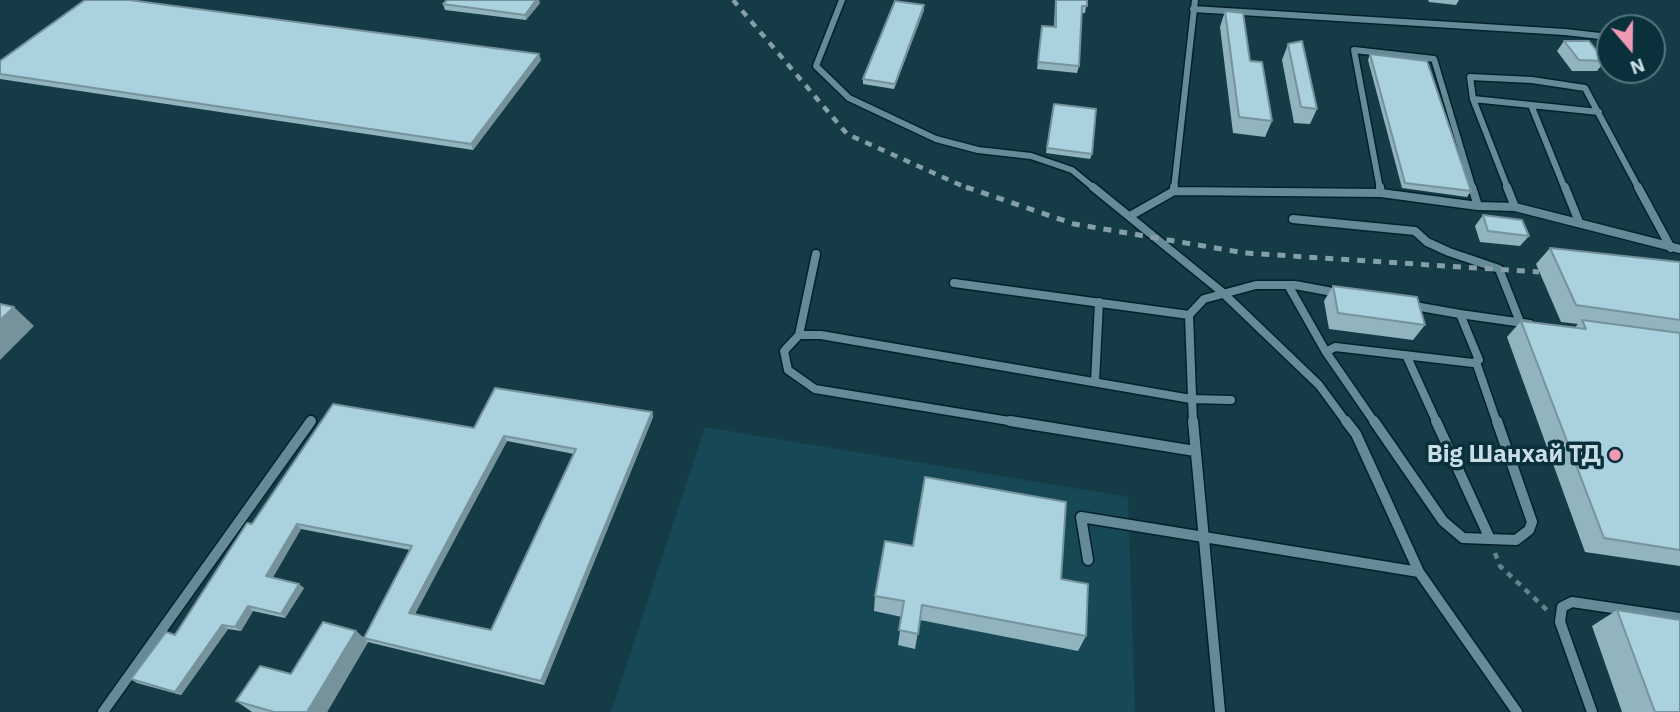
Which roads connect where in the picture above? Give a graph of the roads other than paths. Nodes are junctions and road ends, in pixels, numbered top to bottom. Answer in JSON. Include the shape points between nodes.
{"nodes":[{"id":1,"x":842,"y":0,"type":"edge"},
{"id":2,"x":1195,"y":0,"type":"edge"},
{"id":3,"x":1193,"y":9,"type":"junction"},
{"id":4,"x":1596,"y":36,"type":"edge"},
{"id":5,"x":1473,"y":99,"type":"junction"},
{"id":6,"x":1531,"y":105,"type":"junction"},
{"id":7,"x":1599,"y":112,"type":"junction"},
{"id":8,"x":1174,"y":191,"type":"junction"},
{"id":9,"x":1381,"y":193,"type":"junction"},
{"id":10,"x":1478,"y":206,"type":"junction"},
{"id":11,"x":1515,"y":207,"type":"junction"},
{"id":12,"x":1130,"y":216,"type":"junction"},
{"id":13,"x":1293,"y":219,"type":"dead end"},
{"id":14,"x":1579,"y":222,"type":"junction"},
{"id":15,"x":1676,"y":248,"type":"edge"},
{"id":16,"x":816,"y":254,"type":"dead end"},
{"id":17,"x":954,"y":283,"type":"dead end"},
{"id":18,"x":1288,"y":285,"type":"junction"},
{"id":19,"x":1222,"y":292,"type":"junction"},
{"id":20,"x":1346,"y":294,"type":"edge"},
{"id":21,"x":1099,"y":302,"type":"junction"},
{"id":22,"x":1397,"y":303,"type":"edge"},
{"id":23,"x":1461,"y":314,"type":"junction"},
{"id":24,"x":1189,"y":315,"type":"junction"},
{"id":25,"x":1520,"y":322,"type":"junction"},
{"id":26,"x":1547,"y":326,"type":"edge"},
{"id":27,"x":799,"y":335,"type":"junction"},
{"id":28,"x":1326,"y":352,"type":"junction"},
{"id":29,"x":1407,"y":357,"type":"junction"},
{"id":30,"x":1476,"y":362,"type":"junction"},
{"id":31,"x":1095,"y":383,"type":"junction"},
{"id":32,"x":1191,"y":399,"type":"junction"},
{"id":33,"x":1231,"y":400,"type":"dead end"},
{"id":34,"x":311,"y":421,"type":"dead end"},
{"id":35,"x":1195,"y":451,"type":"junction"},
{"id":36,"x":1202,"y":534,"type":"junction"},
{"id":37,"x":1490,"y":538,"type":"junction"},
{"id":38,"x":1088,"y":560,"type":"dead end"},
{"id":39,"x":1419,"y":572,"type":"junction"},
{"id":40,"x":1680,"y":618,"type":"edge"},
{"id":41,"x":103,"y":712,"type":"edge"},
{"id":42,"x":1220,"y":712,"type":"edge"},
{"id":43,"x":1517,"y":712,"type":"edge"},
{"id":44,"x":1592,"y":712,"type":"edge"}],
"edges":[{"from":1,"to":12,"type":"lane","via":[[816,66],[849,98],[936,139],[1031,156],[1072,170]]},
{"from":2,"to":3,"type":"lane"},
{"from":3,"to":4,"type":"lane"},
{"from":3,"to":8,"type":"lane"},
{"from":5,"to":6,"type":"lane"},
{"from":5,"to":7,"type":"lane","via":[[1470,77],[1532,80],[1585,88]]},
{"from":5,"to":11,"type":"lane"},
{"from":6,"to":7,"type":"lane"},
{"from":6,"to":14,"type":"lane"},
{"from":7,"to":15,"type":"lane"},
{"from":8,"to":9,"type":"lane"},
{"from":8,"to":12,"type":"lane"},
{"from":9,"to":10,"type":"lane"},
{"from":9,"to":10,"type":"lane","via":[[1354,50],[1434,59]]},
{"from":10,"to":11,"type":"lane"},
{"from":11,"to":14,"type":"lane"},
{"from":12,"to":19,"type":"lane"},
{"from":13,"to":25,"type":"lane","via":[[1415,231],[1449,253],[1499,269]]},
{"from":14,"to":15,"type":"lane"},
{"from":16,"to":27,"type":"lane"},
{"from":17,"to":21,"type":"lane"},
{"from":18,"to":19,"type":"lane"},
{"from":18,"to":20,"type":"lane"},
{"from":18,"to":28,"type":"lane"},
{"from":19,"to":24,"type":"lane","via":[[1204,299]]},
{"from":19,"to":39,"type":"lane","via":[[1319,385],[1356,434]]},
{"from":21,"to":24,"type":"lane"},
{"from":21,"to":31,"type":"lane"},
{"from":22,"to":23,"type":"lane"},
{"from":23,"to":25,"type":"lane"},
{"from":23,"to":30,"type":"lane"},
{"from":24,"to":32,"type":"lane"},
{"from":25,"to":26,"type":"lane"},
{"from":27,"to":31,"type":"lane","via":[[821,335]]},
{"from":27,"to":35,"type":"lane","via":[[784,351],[785,365],[816,389]]},
{"from":28,"to":29,"type":"lane","via":[[1335,347]]},
{"from":28,"to":37,"type":"lane","via":[[1443,521],[1463,538]]},
{"from":29,"to":30,"type":"lane"},
{"from":29,"to":37,"type":"lane"},
{"from":30,"to":37,"type":"lane","via":[[1532,522],[1530,530],[1516,540]]},
{"from":31,"to":32,"type":"lane"},
{"from":32,"to":33,"type":"lane"},
{"from":32,"to":35,"type":"lane"},
{"from":34,"to":41,"type":"lane"},
{"from":35,"to":36,"type":"lane"},
{"from":36,"to":38,"type":"lane","via":[[1081,517]]},
{"from":36,"to":39,"type":"lane"},
{"from":36,"to":42,"type":"lane"},
{"from":39,"to":43,"type":"lane"},
{"from":40,"to":44,"type":"lane","via":[[1572,602],[1562,607],[1560,622]]}]}
